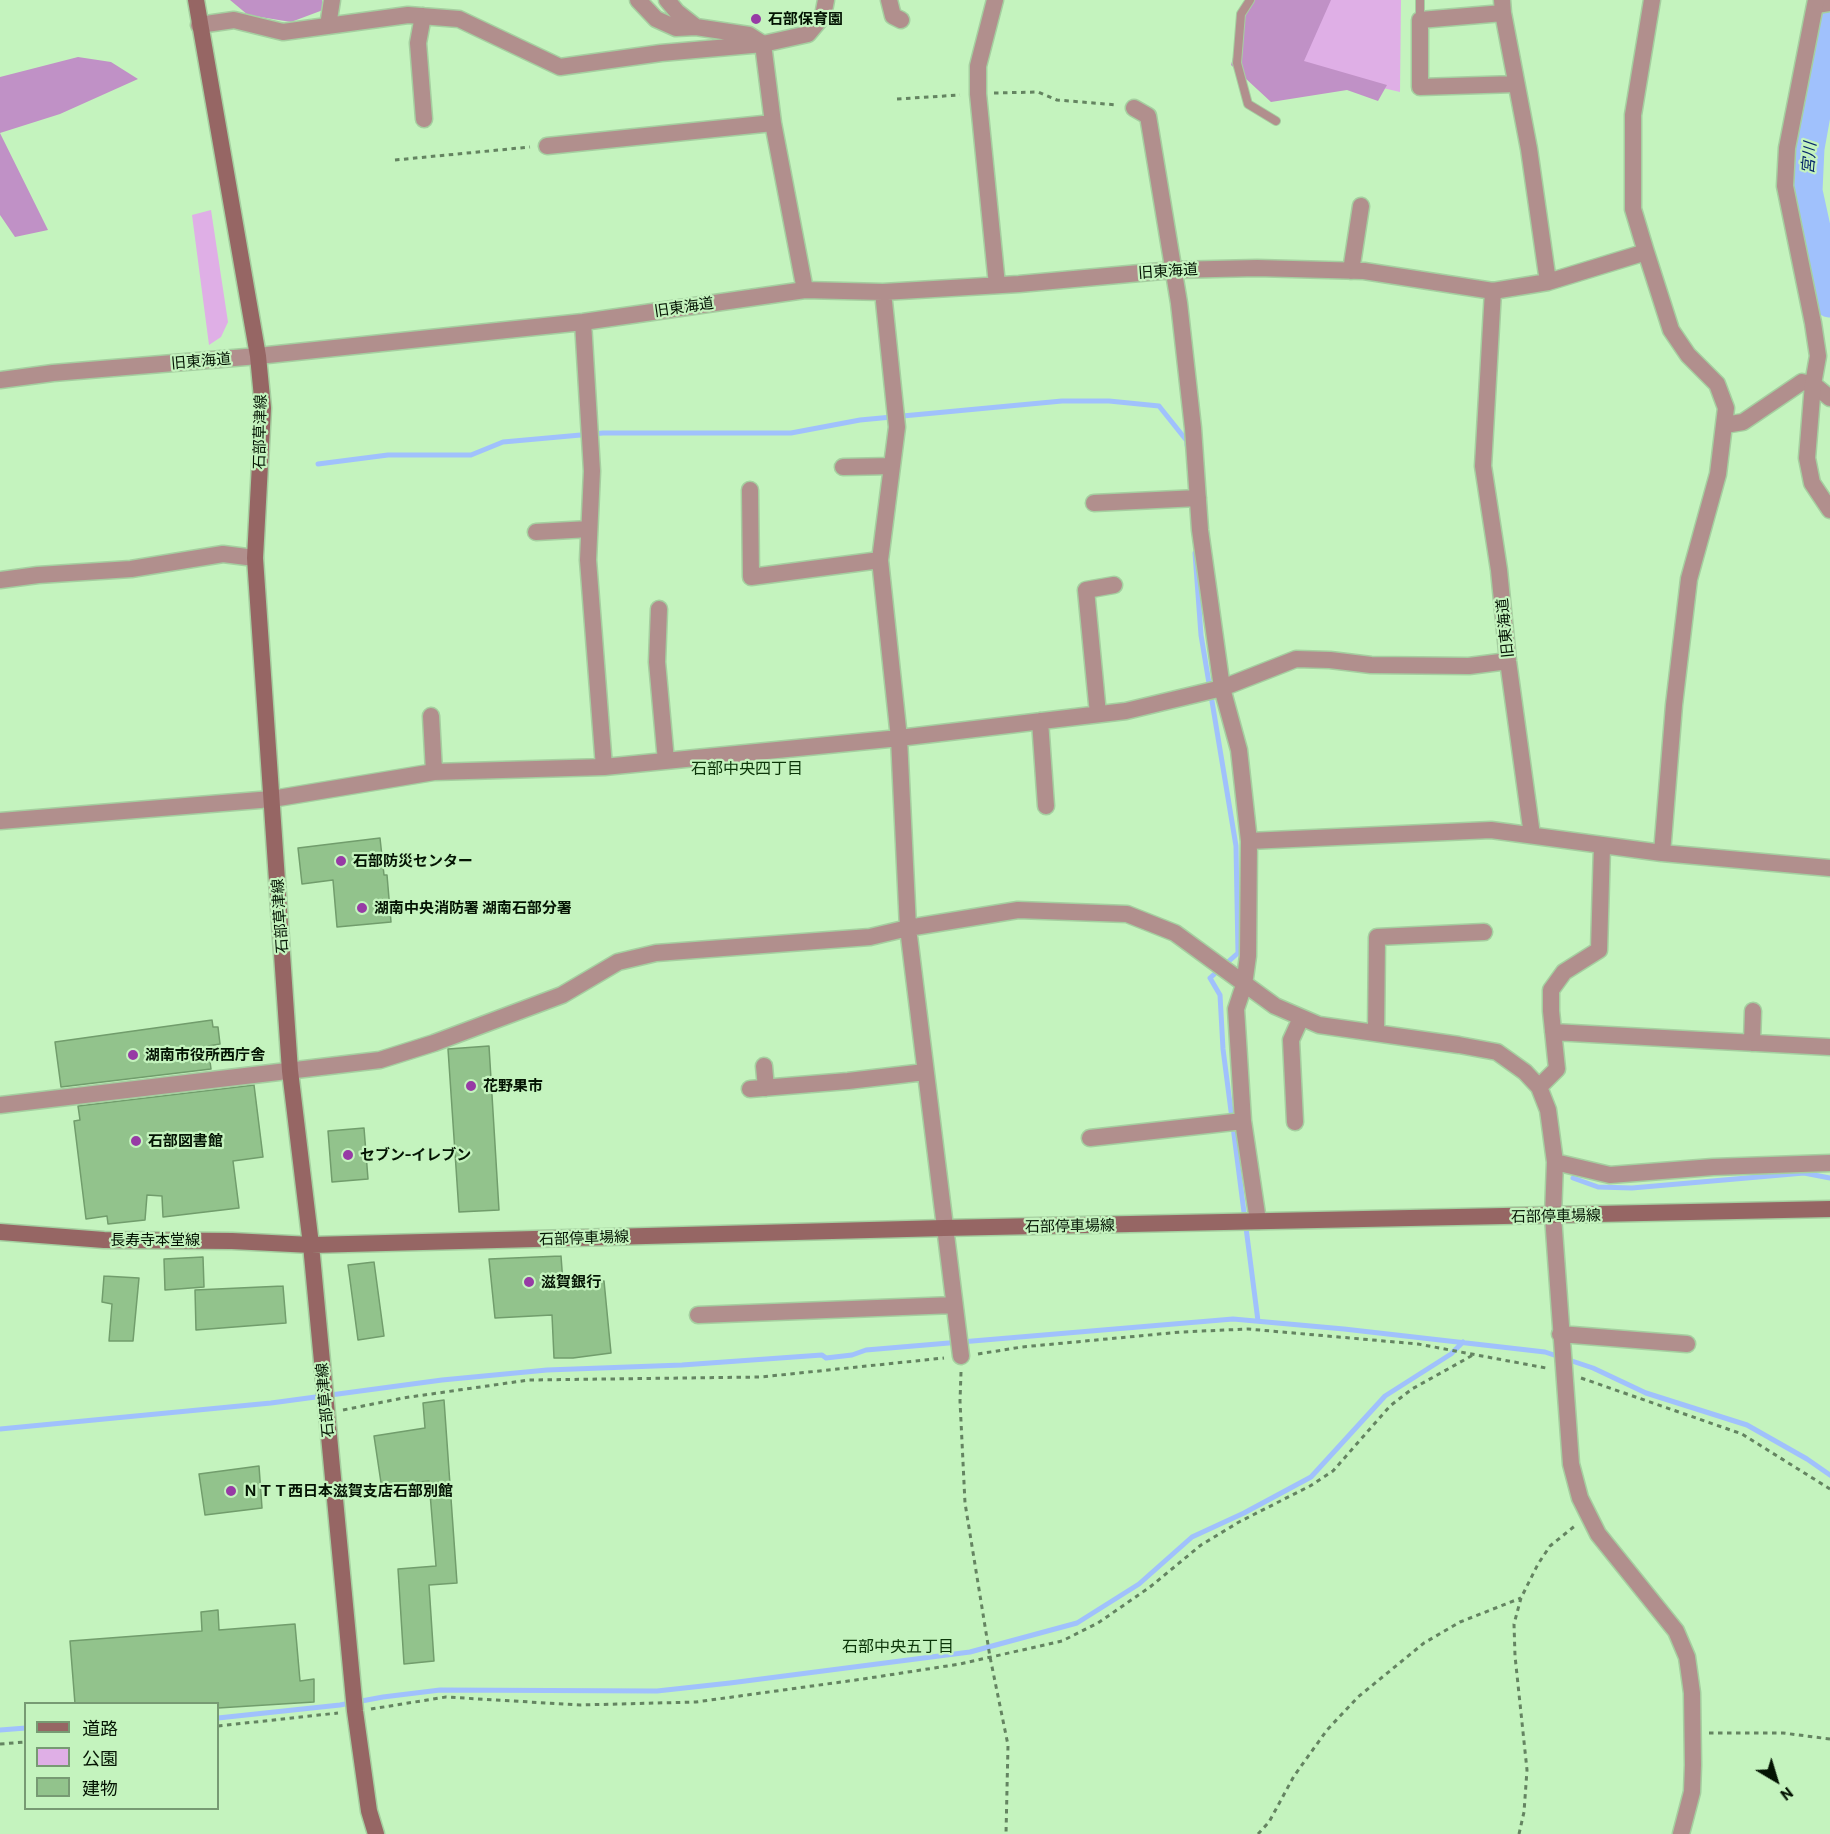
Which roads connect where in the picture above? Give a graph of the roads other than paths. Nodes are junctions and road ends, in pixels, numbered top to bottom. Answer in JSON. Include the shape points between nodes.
{"nodes":[{"id":1,"x":196,"y":0,"type":"edge"},
{"id":2,"x":332,"y":0,"type":"edge"},
{"id":3,"x":638,"y":0,"type":"edge"},
{"id":4,"x":667,"y":0,"type":"edge"},
{"id":5,"x":826,"y":0,"type":"edge"},
{"id":6,"x":889,"y":0,"type":"edge"},
{"id":7,"x":995,"y":0,"type":"edge"},
{"id":8,"x":1250,"y":0,"type":"edge"},
{"id":9,"x":1420,"y":0,"type":"edge"},
{"id":10,"x":1652,"y":0,"type":"edge"},
{"id":11,"x":1821,"y":3,"type":"edge"},
{"id":12,"x":1502,"y":7,"type":"edge"},
{"id":13,"x":423,"y":16,"type":"junction"},
{"id":14,"x":901,"y":20,"type":"dead end"},
{"id":15,"x":1420,"y":20,"type":"junction"},
{"id":16,"x":199,"y":25,"type":"junction"},
{"id":17,"x":328,"y":26,"type":"junction"},
{"id":18,"x":696,"y":27,"type":"junction"},
{"id":19,"x":763,"y":44,"type":"junction"},
{"id":20,"x":1516,"y":84,"type":"junction"},
{"id":21,"x":1134,"y":108,"type":"road end"},
{"id":22,"x":424,"y":119,"type":"dead end"},
{"id":23,"x":1276,"y":122,"type":"dead end"},
{"id":24,"x":773,"y":123,"type":"junction"},
{"id":25,"x":546,"y":146,"type":"road end"},
{"id":26,"x":1361,"y":207,"type":"dead end"},
{"id":27,"x":1646,"y":252,"type":"junction"},
{"id":28,"x":1173,"y":270,"type":"junction"},
{"id":29,"x":1351,"y":271,"type":"junction"},
{"id":30,"x":1548,"y":282,"type":"junction"},
{"id":31,"x":997,"y":285,"type":"junction"},
{"id":32,"x":805,"y":290,"type":"junction"},
{"id":33,"x":1493,"y":291,"type":"junction"},
{"id":34,"x":883,"y":292,"type":"junction"},
{"id":35,"x":583,"y":321,"type":"junction"},
{"id":36,"x":1824,"y":355,"type":"edge"},
{"id":37,"x":258,"y":356,"type":"junction"},
{"id":38,"x":0,"y":380,"type":"edge"},
{"id":39,"x":1813,"y":384,"type":"junction"},
{"id":40,"x":1830,"y":398,"type":"edge"},
{"id":41,"x":1725,"y":425,"type":"junction"},
{"id":42,"x":892,"y":466,"type":"junction"},
{"id":43,"x":843,"y":467,"type":"dead end"},
{"id":44,"x":750,"y":490,"type":"dead end"},
{"id":45,"x":1198,"y":498,"type":"junction"},
{"id":46,"x":1094,"y":503,"type":"dead end"},
{"id":47,"x":1830,"y":510,"type":"edge"},
{"id":48,"x":589,"y":529,"type":"junction"},
{"id":49,"x":536,"y":532,"type":"dead end"},
{"id":50,"x":255,"y":558,"type":"junction"},
{"id":51,"x":880,"y":560,"type":"junction"},
{"id":52,"x":0,"y":580,"type":"edge"},
{"id":53,"x":1114,"y":585,"type":"dead end"},
{"id":54,"x":659,"y":609,"type":"dead end"},
{"id":55,"x":1508,"y":661,"type":"junction"},
{"id":56,"x":1222,"y":688,"type":"junction"},
{"id":57,"x":1098,"y":714,"type":"junction"},
{"id":58,"x":431,"y":716,"type":"dead end"},
{"id":59,"x":1040,"y":721,"type":"junction"},
{"id":60,"x":899,"y":738,"type":"junction"},
{"id":61,"x":666,"y":761,"type":"junction"},
{"id":62,"x":604,"y":767,"type":"junction"},
{"id":63,"x":434,"y":772,"type":"junction"},
{"id":64,"x":272,"y":799,"type":"junction"},
{"id":65,"x":1046,"y":806,"type":"dead end"},
{"id":66,"x":0,"y":821,"type":"edge"},
{"id":67,"x":1532,"y":835,"type":"junction"},
{"id":68,"x":1249,"y":841,"type":"junction"},
{"id":69,"x":1602,"y":846,"type":"junction"},
{"id":70,"x":1662,"y":853,"type":"junction"},
{"id":71,"x":1830,"y":868,"type":"edge"},
{"id":72,"x":908,"y":928,"type":"junction"},
{"id":73,"x":1484,"y":932,"type":"dead end"},
{"id":74,"x":1244,"y":985,"type":"junction"},
{"id":75,"x":1753,"y":1011,"type":"dead end"},
{"id":76,"x":1301,"y":1018,"type":"junction"},
{"id":77,"x":1553,"y":1032,"type":"junction"},
{"id":78,"x":1376,"y":1034,"type":"junction"},
{"id":79,"x":1752,"y":1043,"type":"junction"},
{"id":80,"x":1830,"y":1047,"type":"edge"},
{"id":81,"x":764,"y":1066,"type":"dead end"},
{"id":82,"x":290,"y":1071,"type":"junction"},
{"id":83,"x":926,"y":1072,"type":"junction"},
{"id":84,"x":1539,"y":1087,"type":"junction"},
{"id":85,"x":0,"y":1105,"type":"edge"},
{"id":86,"x":1243,"y":1121,"type":"junction"},
{"id":87,"x":1295,"y":1122,"type":"dead end"},
{"id":88,"x":1090,"y":1138,"type":"dead end"},
{"id":89,"x":1555,"y":1161,"type":"junction"},
{"id":90,"x":1830,"y":1163,"type":"edge"},
{"id":91,"x":1830,"y":1209,"type":"edge"},
{"id":92,"x":1553,"y":1216,"type":"junction"},
{"id":93,"x":1258,"y":1221,"type":"junction"},
{"id":94,"x":944,"y":1228,"type":"junction"},
{"id":95,"x":0,"y":1232,"type":"edge"},
{"id":96,"x":310,"y":1245,"type":"junction"},
{"id":97,"x":954,"y":1305,"type":"junction"},
{"id":98,"x":698,"y":1315,"type":"dead end"},
{"id":99,"x":1560,"y":1334,"type":"junction"},
{"id":100,"x":1687,"y":1344,"type":"dead end"},
{"id":101,"x":961,"y":1356,"type":"road end"},
{"id":102,"x":376,"y":1834,"type":"edge"},
{"id":103,"x":1681,"y":1834,"type":"edge"}],
"edges":[{"from":1,"to":16,"type":"main road","name":"石部草津線"},
{"from":2,"to":17,"type":"street"},
{"from":3,"to":18,"type":"street","via":[[656,19],[676,28]]},
{"from":4,"to":18,"type":"street"},
{"from":5,"to":19,"type":"street","via":[[823,16],[808,34]]},
{"from":6,"to":14,"type":"street","via":[[893,16]]},
{"from":7,"to":31,"type":"street","via":[[978,66],[978,94]]},
{"from":8,"to":23,"type":"lane","via":[[1241,14],[1237,63],[1248,104]]},
{"from":9,"to":15,"type":"lane"},
{"from":10,"to":27,"type":"street","via":[[1633,115],[1633,209]]},
{"from":11,"to":36,"type":"street","via":[[1787,148],[1785,186]]},
{"from":12,"to":15,"type":"street"},
{"from":12,"to":20,"type":"street"},
{"from":13,"to":17,"type":"street"},
{"from":13,"to":19,"type":"street","via":[[459,19],[560,67]]},
{"from":13,"to":22,"type":"street","via":[[418,43]]},
{"from":15,"to":20,"type":"street","via":[[1420,87]]},
{"from":16,"to":17,"type":"street","via":[[234,20],[283,32]]},
{"from":16,"to":37,"type":"main road","name":"石部草津線"},
{"from":18,"to":19,"type":"street","via":[[749,35]]},
{"from":19,"to":24,"type":"street"},
{"from":20,"to":30,"type":"street"},
{"from":21,"to":28,"type":"street","via":[[1148,116]]},
{"from":24,"to":25,"type":"street"},
{"from":24,"to":32,"type":"street"},
{"from":26,"to":29,"type":"street"},
{"from":27,"to":30,"type":"street"},
{"from":27,"to":41,"type":"street","via":[[1671,330],[1688,355],[1717,384],[1726,408]]},
{"from":28,"to":29,"type":"street","name":"旧東海道"},
{"from":28,"to":31,"type":"street","name":"旧東海道"},
{"from":28,"to":45,"type":"street"},
{"from":29,"to":33,"type":"street","name":"旧東海道"},
{"from":30,"to":33,"type":"street"},
{"from":31,"to":34,"type":"street","name":"旧東海道"},
{"from":32,"to":34,"type":"street","name":"旧東海道"},
{"from":32,"to":35,"type":"street","name":"旧東海道"},
{"from":33,"to":55,"type":"street","name":"旧東海道","via":[[1483,466]]},
{"from":34,"to":42,"type":"street","via":[[897,427]]},
{"from":35,"to":37,"type":"street","name":"旧東海道"},
{"from":35,"to":48,"type":"street","via":[[592,471]]},
{"from":36,"to":39,"type":"street"},
{"from":37,"to":38,"type":"street","name":"旧東海道"},
{"from":37,"to":50,"type":"main road","name":"石部草津線","via":[[263,408]]},
{"from":39,"to":40,"type":"street"},
{"from":39,"to":41,"type":"street","via":[[1802,382],[1743,422]]},
{"from":39,"to":47,"type":"street","via":[[1807,458],[1812,483]]},
{"from":41,"to":70,"type":"street","via":[[1718,474],[1689,579]]},
{"from":42,"to":43,"type":"street"},
{"from":42,"to":51,"type":"street"},
{"from":44,"to":51,"type":"street","via":[[751,577]]},
{"from":45,"to":46,"type":"street"},
{"from":45,"to":56,"type":"street"},
{"from":48,"to":49,"type":"street"},
{"from":48,"to":62,"type":"street"},
{"from":50,"to":52,"type":"street","via":[[223,554],[131,569]]},
{"from":50,"to":64,"type":"main road","name":"石部草津線"},
{"from":51,"to":60,"type":"street"},
{"from":53,"to":57,"type":"street","via":[[1086,590]]},
{"from":54,"to":61,"type":"street","via":[[657,662]]},
{"from":55,"to":56,"type":"street","via":[[1468,666],[1296,659]]},
{"from":55,"to":67,"type":"street","name":"旧東海道"},
{"from":56,"to":57,"type":"street"},
{"from":56,"to":68,"type":"street","via":[[1239,750]]},
{"from":57,"to":59,"type":"street"},
{"from":58,"to":63,"type":"street"},
{"from":59,"to":60,"type":"street"},
{"from":59,"to":65,"type":"street"},
{"from":60,"to":61,"type":"street"},
{"from":60,"to":72,"type":"street"},
{"from":61,"to":62,"type":"street"},
{"from":62,"to":63,"type":"street"},
{"from":63,"to":64,"type":"street"},
{"from":64,"to":66,"type":"street"},
{"from":64,"to":82,"type":"main road","name":"石部草津線"},
{"from":67,"to":68,"type":"street","via":[[1491,830]]},
{"from":67,"to":69,"type":"street"},
{"from":68,"to":74,"type":"street"},
{"from":69,"to":70,"type":"street"},
{"from":69,"to":77,"type":"street","via":[[1599,950],[1564,972],[1551,990]]},
{"from":70,"to":71,"type":"street"},
{"from":72,"to":74,"type":"street","via":[[1018,910],[1127,914],[1175,933]]},
{"from":72,"to":82,"type":"street","via":[[870,937],[656,953],[618,962],[562,994],[424,1046],[380,1060]]},
{"from":72,"to":83,"type":"street"},
{"from":73,"to":78,"type":"street","via":[[1377,937]]},
{"from":74,"to":76,"type":"street"},
{"from":74,"to":86,"type":"street","via":[[1236,1009]]},
{"from":75,"to":79,"type":"street"},
{"from":76,"to":78,"type":"street","via":[[1319,1026]]},
{"from":76,"to":87,"type":"street","via":[[1291,1040]]},
{"from":77,"to":79,"type":"street"},
{"from":77,"to":84,"type":"street","via":[[1557,1069]]},
{"from":78,"to":84,"type":"street","via":[[1497,1052]]},
{"from":79,"to":80,"type":"street"},
{"from":81,"to":83,"type":"street","via":[[758,1088]]},
{"from":82,"to":85,"type":"street"},
{"from":82,"to":96,"type":"main road","name":"石部草津線"},
{"from":83,"to":94,"type":"street"},
{"from":84,"to":89,"type":"street","via":[[1548,1110]]},
{"from":86,"to":88,"type":"street"},
{"from":86,"to":93,"type":"street"},
{"from":89,"to":90,"type":"street","via":[[1610,1174]]},
{"from":89,"to":92,"type":"street"},
{"from":91,"to":92,"type":"main road","name":"石部停車場線"},
{"from":92,"to":93,"type":"main road","name":"石部停車場線"},
{"from":92,"to":99,"type":"street"},
{"from":93,"to":94,"type":"main road","name":"石部停車場線"},
{"from":94,"to":96,"type":"main road","name":"石部停車場線"},
{"from":94,"to":97,"type":"street"},
{"from":95,"to":96,"type":"main road","name":"長寿寺本堂線","via":[[104,1240]]},
{"from":96,"to":102,"type":"main road","name":"石部草津線","via":[[355,1711],[369,1811]]},
{"from":97,"to":98,"type":"street"},
{"from":97,"to":101,"type":"street"},
{"from":99,"to":100,"type":"street"},
{"from":99,"to":103,"type":"street","via":[[1571,1464],[1580,1498],[1598,1534],[1676,1631],[1687,1657],[1692,1693],[1692,1792]]}]}
